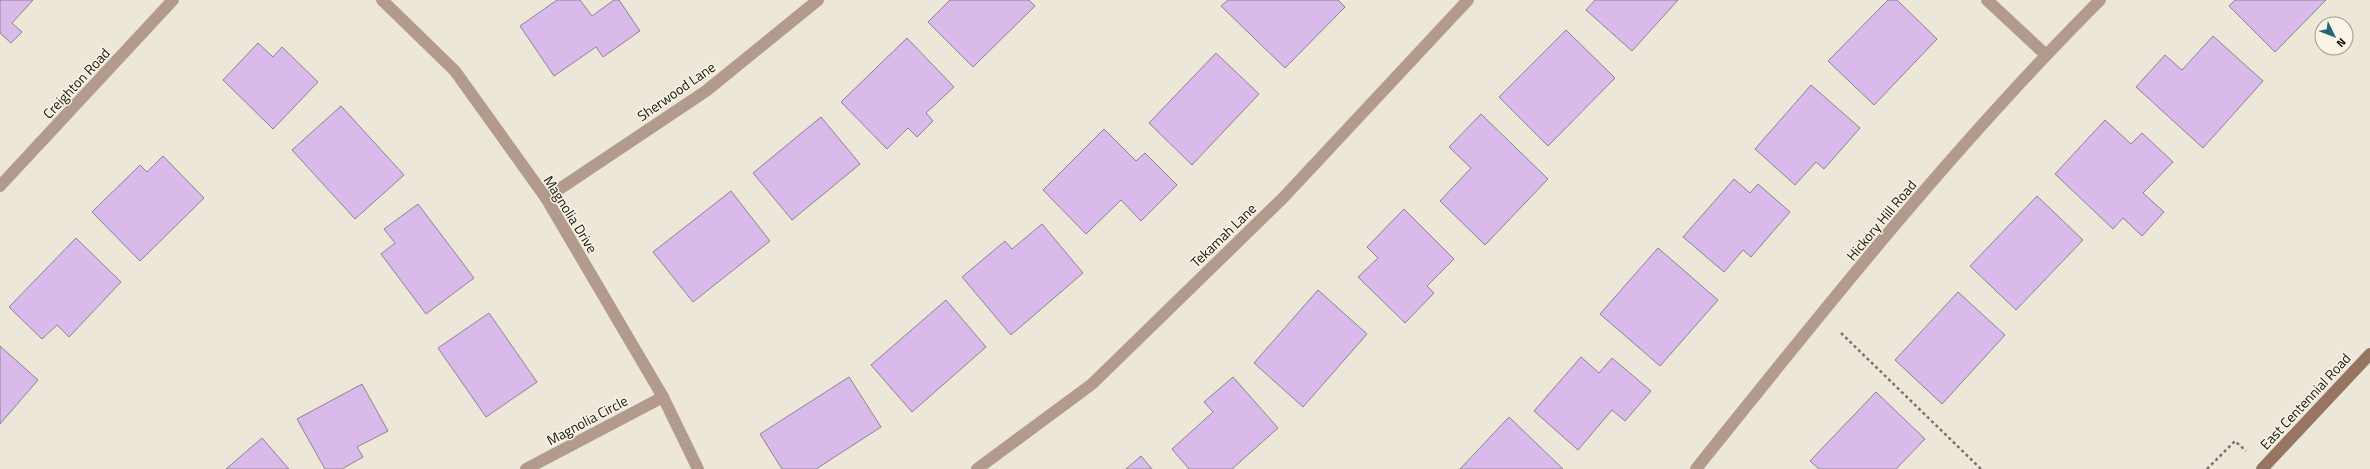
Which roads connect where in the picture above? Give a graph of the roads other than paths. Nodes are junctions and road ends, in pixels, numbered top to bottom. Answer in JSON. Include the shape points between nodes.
{"nodes":[{"id":1,"x":173,"y":0,"type":"edge"},
{"id":2,"x":382,"y":0,"type":"edge"},
{"id":3,"x":818,"y":0,"type":"edge"},
{"id":4,"x":1468,"y":0,"type":"edge"},
{"id":5,"x":1987,"y":0,"type":"edge"},
{"id":6,"x":2100,"y":0,"type":"edge"},
{"id":7,"x":2046,"y":55,"type":"junction"},
{"id":8,"x":0,"y":186,"type":"edge"},
{"id":9,"x":546,"y":198,"type":"junction"},
{"id":10,"x":2370,"y":354,"type":"edge"},
{"id":11,"x":663,"y":397,"type":"junction"},
{"id":12,"x":2263,"y":468,"type":"edge"},
{"id":13,"x":526,"y":469,"type":"edge"},
{"id":14,"x":698,"y":469,"type":"edge"},
{"id":15,"x":977,"y":469,"type":"edge"},
{"id":16,"x":1696,"y":469,"type":"edge"}],
"edges":[{"from":1,"to":8,"type":"street","name":"Creighton Road"},
{"from":2,"to":9,"type":"street","name":"Magnolia Drive","via":[[455,71]]},
{"from":3,"to":9,"type":"street","name":"Sherwood Lane","via":[[706,90]]},
{"from":4,"to":15,"type":"street","name":"Tekamah Lane","via":[[1283,198],[1092,384]]},
{"from":5,"to":7,"type":"street"},
{"from":6,"to":7,"type":"street","name":"Hickory Hill Road"},
{"from":7,"to":16,"type":"street","name":"Hickory Hill Road","via":[[1953,157],[1801,338]]},
{"from":9,"to":11,"type":"street","name":"Magnolia Drive"},
{"from":10,"to":12,"type":"street","name":"East Centennial Road"},
{"from":11,"to":13,"type":"street","name":"Magnolia Circle"},
{"from":11,"to":14,"type":"street","name":"Magnolia Drive"}]}
